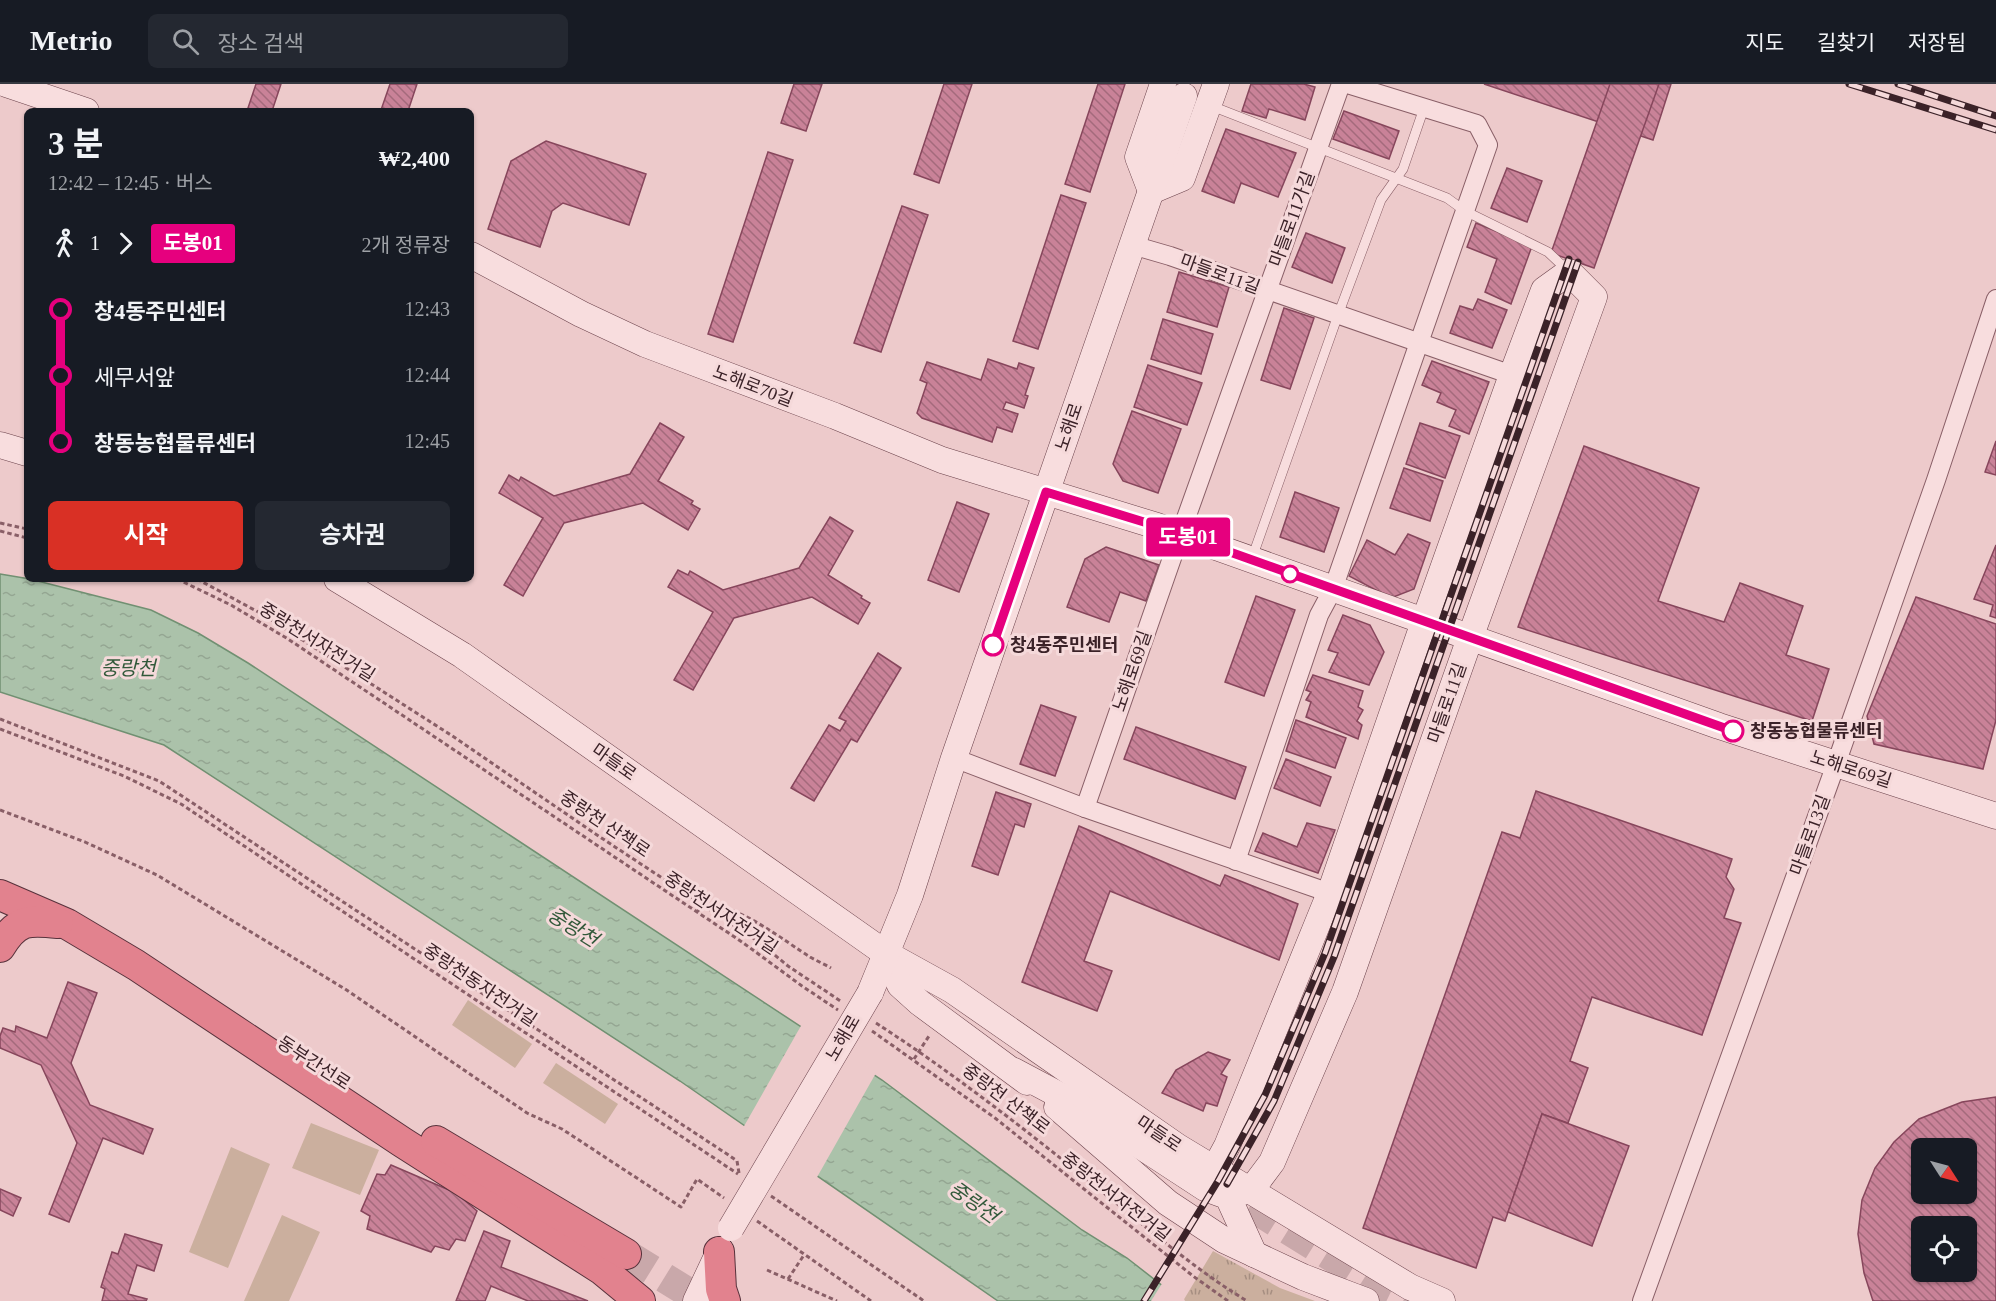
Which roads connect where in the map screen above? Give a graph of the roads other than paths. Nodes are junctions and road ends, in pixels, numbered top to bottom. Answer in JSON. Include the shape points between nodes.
{"nodes":[{"id":1,"x":6,"y":84,"type":"edge"},
{"id":2,"x":1341,"y":84,"type":"edge"},
{"id":3,"x":1347,"y":84,"type":"edge"},
{"id":4,"x":1194,"y":95,"type":"edge"},
{"id":5,"x":77,"y":108,"type":"edge"},
{"id":6,"x":1424,"y":108,"type":"junction"},
{"id":7,"x":1318,"y":147,"type":"junction"},
{"id":8,"x":1396,"y":178,"type":"junction"},
{"id":9,"x":1465,"y":211,"type":"junction"},
{"id":10,"x":1132,"y":245,"type":"junction"},
{"id":11,"x":474,"y":257,"type":"edge"},
{"id":12,"x":1569,"y":272,"type":"junction"},
{"id":13,"x":1267,"y":291,"type":"junction"},
{"id":14,"x":1996,"y":299,"type":"edge"},
{"id":15,"x":1338,"y":315,"type":"junction"},
{"id":16,"x":1419,"y":344,"type":"junction"},
{"id":17,"x":1512,"y":375,"type":"junction"},
{"id":18,"x":0,"y":445,"type":"edge"},
{"id":19,"x":24,"y":452,"type":"edge"},
{"id":20,"x":1046,"y":492,"type":"junction"},
{"id":21,"x":1180,"y":534,"type":"junction"},
{"id":22,"x":1252,"y":560,"type":"junction"},
{"id":23,"x":341,"y":582,"type":"edge"},
{"id":24,"x":1333,"y":589,"type":"junction"},
{"id":25,"x":1424,"y":622,"type":"junction"},
{"id":26,"x":1470,"y":638,"type":"junction"},
{"id":27,"x":954,"y":758,"type":"junction"},
{"id":28,"x":1836,"y":764,"type":"junction"},
{"id":29,"x":1085,"y":808,"type":"junction"},
{"id":30,"x":1996,"y":816,"type":"edge"},
{"id":31,"x":1236,"y":861,"type":"junction"},
{"id":32,"x":0,"y":877,"type":"edge"},
{"id":33,"x":1330,"y":893,"type":"junction"},
{"id":34,"x":0,"y":895,"type":"edge"},
{"id":35,"x":67,"y":924,"type":"junction"},
{"id":36,"x":0,"y":947,"type":"edge"},
{"id":37,"x":885,"y":953,"type":"junction"},
{"id":38,"x":1014,"y":1071,"type":"junction"},
{"id":39,"x":1235,"y":1127,"type":"junction"},
{"id":40,"x":1178,"y":1147,"type":"junction"},
{"id":41,"x":1215,"y":1168,"type":"junction"},
{"id":42,"x":1251,"y":1190,"type":"junction"},
{"id":43,"x":1227,"y":1196,"type":"junction"},
{"id":44,"x":735,"y":1234,"type":"junction"},
{"id":45,"x":627,"y":1254,"type":"tunnel mouth"},
{"id":46,"x":1254,"y":1254,"type":"junction"},
{"id":47,"x":640,"y":1301,"type":"edge"},
{"id":48,"x":696,"y":1301,"type":"edge"},
{"id":49,"x":725,"y":1301,"type":"edge"},
{"id":50,"x":1366,"y":1301,"type":"edge"},
{"id":51,"x":1442,"y":1301,"type":"edge"},
{"id":52,"x":1642,"y":1301,"type":"edge"}],
"edges":[{"from":1,"to":5,"type":"main road"},
{"from":2,"to":7,"type":"street","name":"마들로11가길"},
{"from":3,"to":6,"type":"street"},
{"from":4,"to":7,"type":"lane","name":"마들로11가길"},
{"from":4,"to":10,"type":"main road","name":"노해로","via":[[1151,191]]},
{"from":6,"to":8,"type":"lane","via":[[1403,169]]},
{"from":6,"to":9,"type":"street","via":[[1477,124],[1488,145]]},
{"from":7,"to":8,"type":"lane","name":"마들로11가길"},
{"from":7,"to":13,"type":"street","name":"마들로11가길"},
{"from":8,"to":9,"type":"lane","name":"마들로11가길","via":[[1447,198]]},
{"from":8,"to":15,"type":"lane","via":[[1381,200]]},
{"from":9,"to":12,"type":"lane","name":"마들로11가길","via":[[1548,252]]},
{"from":9,"to":16,"type":"street"},
{"from":10,"to":13,"type":"street","name":"마들로11길"},
{"from":10,"to":20,"type":"main road","name":"노해로"},
{"from":11,"to":20,"type":"main road","name":"노해로70길","via":[[645,344],[942,460]]},
{"from":12,"to":17,"type":"main road","via":[[1544,290]]},
{"from":12,"to":26,"type":"main road","name":"마들로11길","via":[[1594,297]]},
{"from":13,"to":15,"type":"street","name":"마들로11길"},
{"from":13,"to":21,"type":"street","name":"노해로69길"},
{"from":14,"to":28,"type":"street","name":"마들로13길"},
{"from":15,"to":16,"type":"street","name":"마들로11길"},
{"from":15,"to":22,"type":"lane"},
{"from":16,"to":17,"type":"street","name":"마들로11길"},
{"from":16,"to":24,"type":"street"},
{"from":17,"to":25,"type":"main road"},
{"from":18,"to":19,"type":"main road"},
{"from":20,"to":21,"type":"main road","name":"노해로69길"},
{"from":20,"to":27,"type":"main road","name":"노해로"},
{"from":21,"to":22,"type":"main road","name":"노해로69길"},
{"from":21,"to":29,"type":"street","name":"노해로69길"},
{"from":22,"to":24,"type":"main road","name":"노해로69길"},
{"from":23,"to":37,"type":"main road","name":"마들로","via":[[462,655]]},
{"from":24,"to":25,"type":"main road","name":"노해로69길"},
{"from":24,"to":31,"type":"street","via":[[1319,615]]},
{"from":25,"to":26,"type":"main road","name":"노해로69길"},
{"from":25,"to":33,"type":"main road"},
{"from":26,"to":28,"type":"main road","name":"노해로69길"},
{"from":26,"to":42,"type":"main road","name":"마들로11길","via":[[1345,992],[1272,1162]]},
{"from":27,"to":29,"type":"street"},
{"from":27,"to":37,"type":"main road","name":"노해로","via":[[910,895]]},
{"from":28,"to":30,"type":"main road","name":"노해로69길"},
{"from":28,"to":52,"type":"street","name":"마들로13길"},
{"from":29,"to":31,"type":"street"},
{"from":31,"to":33,"type":"street"},
{"from":32,"to":45,"type":"highway","name":"동부간선로","via":[[61,902],[118,934],[405,1122]]},
{"from":33,"to":39,"type":"main road"},
{"from":34,"to":35,"type":"highway"},
{"from":35,"to":36,"type":"highway","via":[[30,920],[18,926]]},
{"from":35,"to":47,"type":"highway","via":[[602,1269]]},
{"from":37,"to":38,"type":"main road","name":"마들로","via":[[900,985]]},
{"from":37,"to":40,"type":"main road","name":"마들로","via":[[952,990]]},
{"from":37,"to":44,"type":"main road","name":"노해로","bridge":true},
{"from":38,"to":43,"type":"main road","via":[[1078,1105],[1205,1188]]},
{"from":38,"to":46,"type":"main road","name":"마들로","via":[[1168,1203],[1224,1240]]},
{"from":39,"to":40,"type":"main road","via":[[1215,1146],[1201,1150]]},
{"from":39,"to":41,"type":"main road"},
{"from":40,"to":41,"type":"main road","name":"마들로"},
{"from":41,"to":42,"type":"main road","name":"마들로"},
{"from":41,"to":43,"type":"main road"},
{"from":42,"to":43,"type":"main road"},
{"from":42,"to":51,"type":"main road","name":"마들로","via":[[1410,1287]]},
{"from":43,"to":46,"type":"main road"},
{"from":44,"to":48,"type":"main road","name":"노해로"},
{"from":44,"to":49,"type":"highway","via":[[721,1289]]},
{"from":46,"to":50,"type":"main road","name":"마들로"}]}
